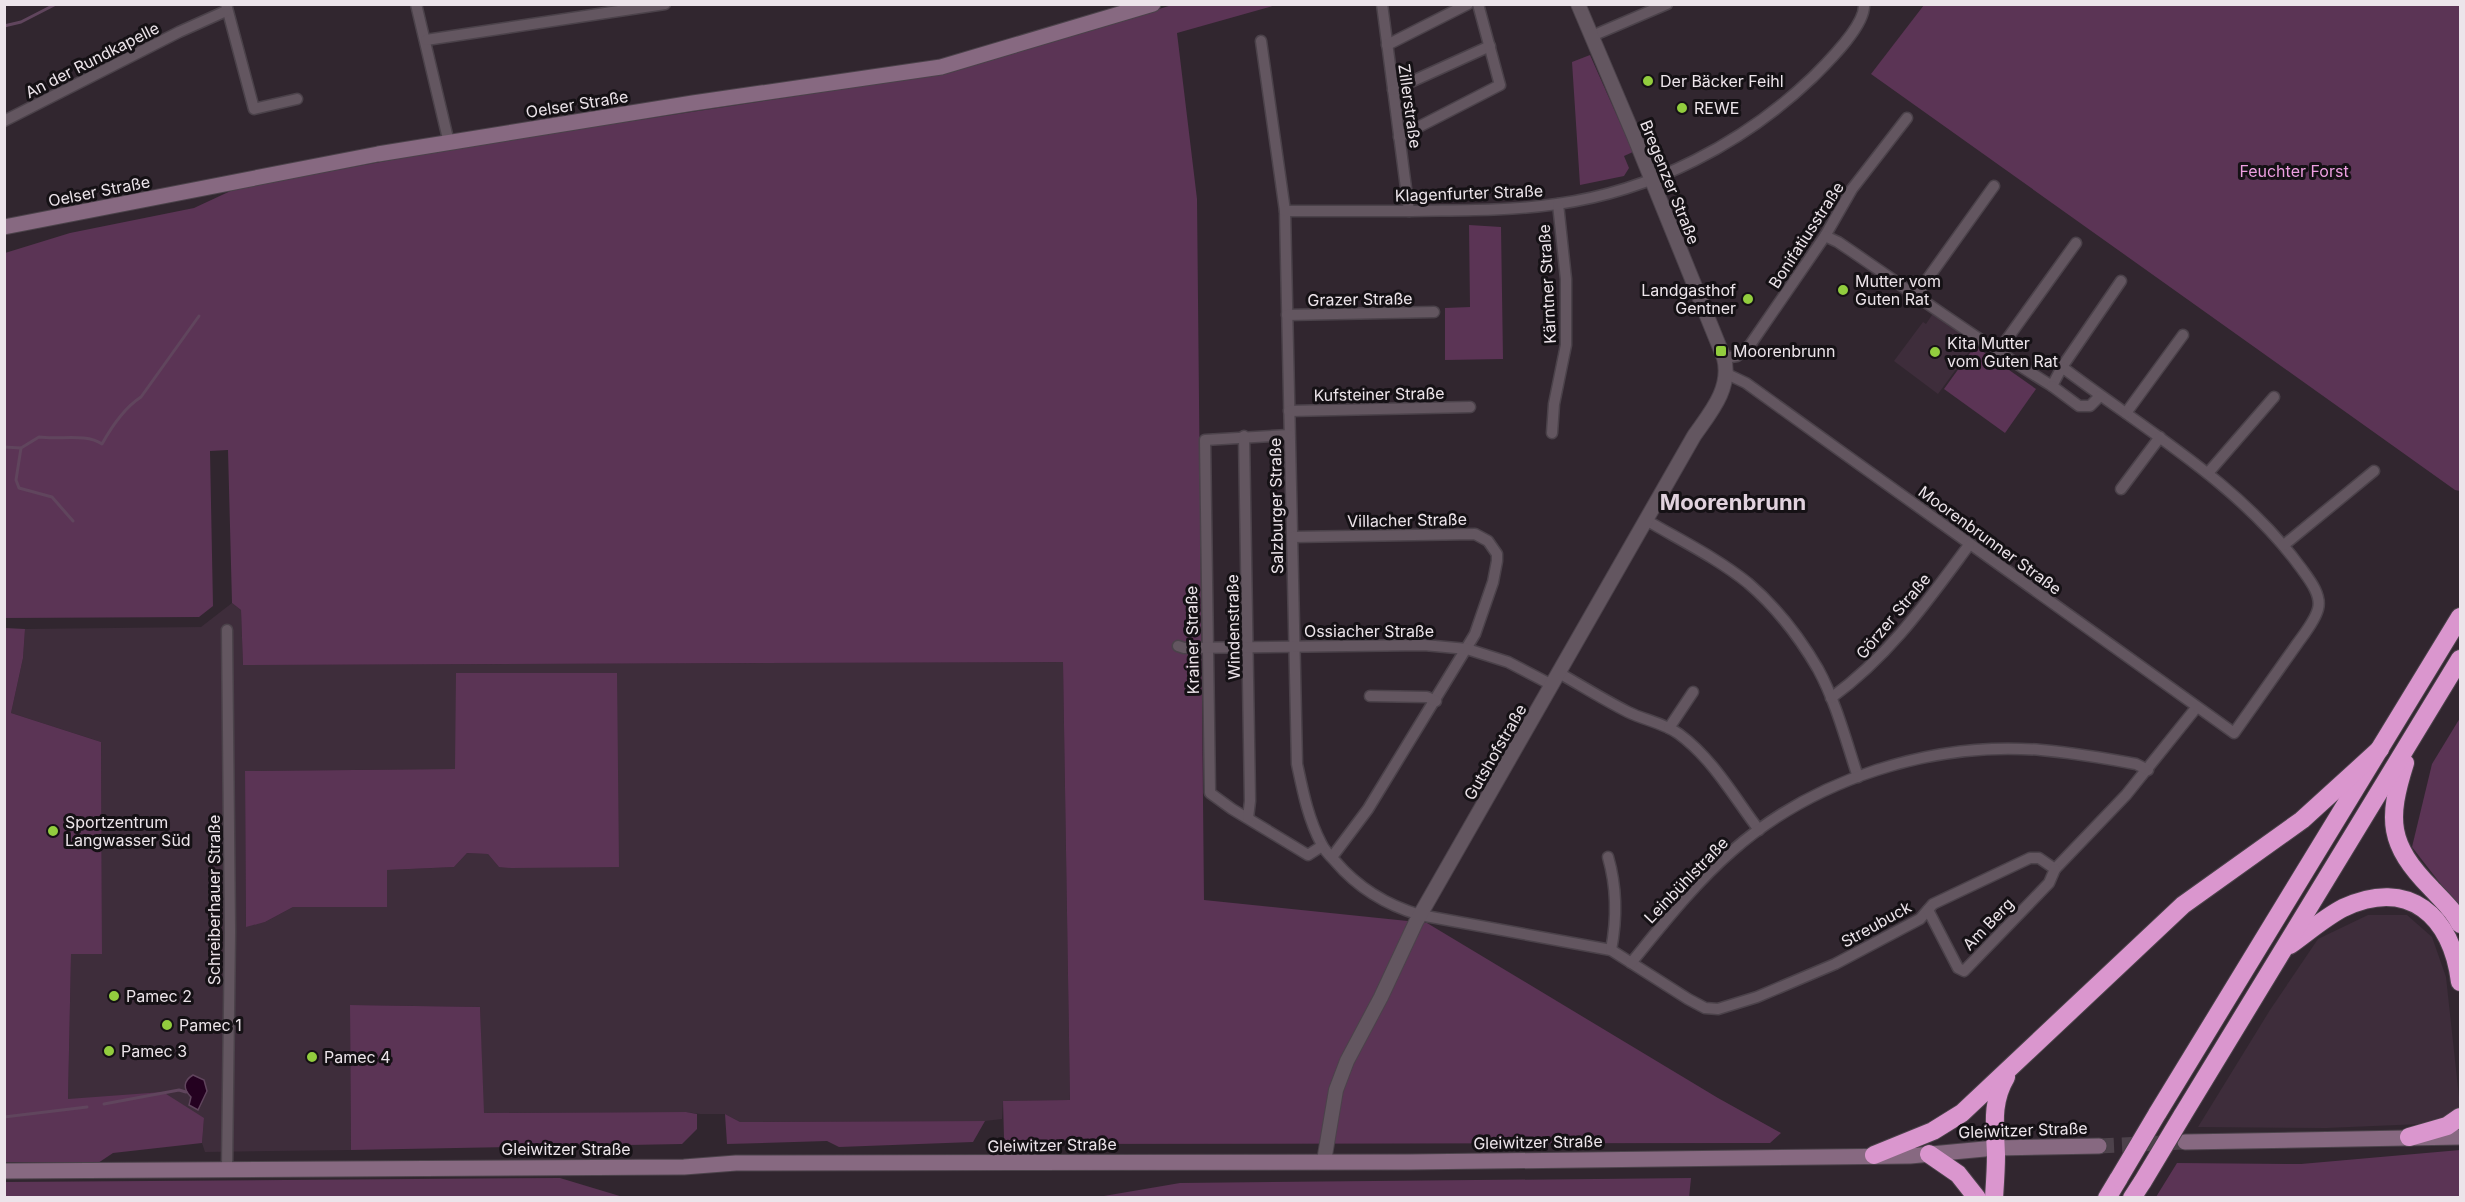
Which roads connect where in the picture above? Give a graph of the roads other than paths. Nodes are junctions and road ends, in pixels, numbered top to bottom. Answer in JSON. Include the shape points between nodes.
{"nodes":[{"id":1,"x":416,"y":4,"type":"edge"},
{"id":2,"x":665,"y":4,"type":"edge"},
{"id":3,"x":1153,"y":4,"type":"edge"},
{"id":4,"x":1382,"y":4,"type":"edge"},
{"id":5,"x":1468,"y":4,"type":"edge"},
{"id":6,"x":1478,"y":4,"type":"edge"},
{"id":7,"x":1578,"y":4,"type":"edge"},
{"id":8,"x":1667,"y":4,"type":"edge"},
{"id":9,"x":1864,"y":4,"type":"edge"},
{"id":10,"x":226,"y":8,"type":"edge"},
{"id":11,"x":619,"y":8,"type":"edge"},
{"id":12,"x":1592,"y":36,"type":"junction"},
{"id":13,"x":426,"y":40,"type":"junction"},
{"id":14,"x":1261,"y":41,"type":"dead end"},
{"id":15,"x":1387,"y":45,"type":"junction"},
{"id":16,"x":1490,"y":45,"type":"junction"},
{"id":17,"x":1393,"y":90,"type":"junction"},
{"id":18,"x":297,"y":99,"type":"dead end"},
{"id":19,"x":1907,"y":118,"type":"dead end"},
{"id":20,"x":4,"y":121,"type":"edge"},
{"id":21,"x":1399,"y":137,"type":"junction"},
{"id":22,"x":449,"y":143,"type":"junction"},
{"id":23,"x":1651,"y":179,"type":"junction"},
{"id":24,"x":1994,"y":186,"type":"dead end"},
{"id":25,"x":1558,"y":204,"type":"junction"},
{"id":26,"x":1285,"y":211,"type":"junction"},
{"id":27,"x":1409,"y":211,"type":"junction"},
{"id":28,"x":4,"y":227,"type":"edge"},
{"id":29,"x":1825,"y":236,"type":"junction"},
{"id":30,"x":2076,"y":243,"type":"dead end"},
{"id":31,"x":2121,"y":281,"type":"dead end"},
{"id":32,"x":1916,"y":294,"type":"junction"},
{"id":33,"x":1434,"y":312,"type":"dead end"},
{"id":34,"x":1287,"y":315,"type":"junction"},
{"id":35,"x":2183,"y":335,"type":"dead end"},
{"id":36,"x":1997,"y":352,"type":"junction"},
{"id":37,"x":1724,"y":358,"type":"junction"},
{"id":38,"x":2062,"y":367,"type":"junction"},
{"id":39,"x":1727,"y":374,"type":"junction"},
{"id":40,"x":2052,"y":386,"type":"junction"},
{"id":41,"x":2100,"y":396,"type":"junction"},
{"id":42,"x":2274,"y":397,"type":"dead end"},
{"id":43,"x":1470,"y":407,"type":"dead end"},
{"id":44,"x":1289,"y":411,"type":"junction"},
{"id":45,"x":2126,"y":413,"type":"junction"},
{"id":46,"x":1552,"y":433,"type":"dead end"},
{"id":47,"x":1289,"y":435,"type":"junction"},
{"id":48,"x":1244,"y":436,"type":"junction"},
{"id":49,"x":2160,"y":437,"type":"junction"},
{"id":50,"x":2374,"y":471,"type":"dead end"},
{"id":51,"x":2208,"y":473,"type":"junction"},
{"id":52,"x":2121,"y":489,"type":"dead end"},
{"id":53,"x":1646,"y":520,"type":"junction"},
{"id":54,"x":1292,"y":537,"type":"junction"},
{"id":55,"x":1969,"y":545,"type":"junction"},
{"id":56,"x":2284,"y":545,"type":"junction"},
{"id":57,"x":2460,"y":617,"type":"edge"},
{"id":58,"x":227,"y":630,"type":"dead end"},
{"id":59,"x":1178,"y":646,"type":"dead end"},
{"id":60,"x":1294,"y":646,"type":"junction"},
{"id":61,"x":1207,"y":648,"type":"junction"},
{"id":62,"x":1248,"y":648,"type":"junction"},
{"id":63,"x":1467,"y":649,"type":"junction"},
{"id":64,"x":2460,"y":659,"type":"edge"},
{"id":65,"x":1555,"y":679,"type":"junction"},
{"id":66,"x":1693,"y":692,"type":"dead end"},
{"id":67,"x":1370,"y":696,"type":"dead end"},
{"id":68,"x":1831,"y":698,"type":"junction"},
{"id":69,"x":1436,"y":701,"type":"junction"},
{"id":70,"x":2196,"y":708,"type":"junction"},
{"id":71,"x":1669,"y":728,"type":"junction"},
{"id":72,"x":2414,"y":735,"type":"junction"},
{"id":73,"x":2380,"y":749,"type":"junction"},
{"id":74,"x":2148,"y":770,"type":"junction"},
{"id":75,"x":1858,"y":777,"type":"junction"},
{"id":76,"x":1248,"y":818,"type":"junction"},
{"id":77,"x":1759,"y":830,"type":"junction"},
{"id":78,"x":1322,"y":846,"type":"junction"},
{"id":79,"x":1332,"y":857,"type":"junction"},
{"id":80,"x":1608,"y":857,"type":"dead end"},
{"id":81,"x":2055,"y":869,"type":"junction"},
{"id":82,"x":1928,"y":910,"type":"junction"},
{"id":83,"x":1420,"y":915,"type":"junction"},
{"id":84,"x":2452,"y":925,"type":"edge"},
{"id":85,"x":1611,"y":950,"type":"junction"},
{"id":86,"x":2282,"y":952,"type":"junction"},
{"id":87,"x":1631,"y":963,"type":"junction"},
{"id":88,"x":2460,"y":982,"type":"edge"},
{"id":89,"x":2011,"y":1067,"type":"junction"},
{"id":90,"x":2460,"y":1117,"type":"edge"},
{"id":91,"x":2409,"y":1137,"type":"junction"},
{"id":92,"x":2460,"y":1137,"type":"edge"},
{"id":93,"x":2185,"y":1142,"type":"tunnel mouth"},
{"id":94,"x":2099,"y":1146,"type":"tunnel mouth"},
{"id":95,"x":1995,"y":1148,"type":"junction"},
{"id":96,"x":1929,"y":1154,"type":"junction"},
{"id":97,"x":1874,"y":1155,"type":"junction"},
{"id":98,"x":1324,"y":1161,"type":"junction"},
{"id":99,"x":227,"y":1169,"type":"junction"},
{"id":100,"x":4,"y":1171,"type":"edge"},
{"id":101,"x":1977,"y":1197,"type":"edge"},
{"id":102,"x":1994,"y":1197,"type":"edge"},
{"id":103,"x":2107,"y":1197,"type":"edge"},
{"id":104,"x":2132,"y":1197,"type":"edge"}],
"edges":[{"from":1,"to":13,"type":"street"},
{"from":2,"to":11,"type":"street"},
{"from":3,"to":22,"type":"main road","name":"Oelser Straße","via":[[940,67]]},
{"from":4,"to":15,"type":"street","name":"Zillerstraße"},
{"from":5,"to":15,"type":"street"},
{"from":6,"to":16,"type":"street"},
{"from":7,"to":12,"type":"street","name":"Bregenzer Straße"},
{"from":8,"to":12,"type":"street"},
{"from":9,"to":23,"type":"street","name":"Klagenfurter Straße","via":[[1862,19],[1803,86],[1738,136]]},
{"from":10,"to":18,"type":"street","via":[[254,109]]},
{"from":10,"to":20,"type":"street","name":"An der Rundkapelle"},
{"from":11,"to":13,"type":"street"},
{"from":12,"to":23,"type":"street","name":"Bregenzer Straße"},
{"from":13,"to":22,"type":"street"},
{"from":14,"to":26,"type":"street","name":"Salzburger Straße"},
{"from":15,"to":17,"type":"street","name":"Zillerstraße"},
{"from":16,"to":17,"type":"street"},
{"from":16,"to":21,"type":"street","via":[[1500,85]]},
{"from":17,"to":21,"type":"street","name":"Zillerstraße"},
{"from":19,"to":29,"type":"street","name":"Bonifatiusstraße","via":[[1852,189]]},
{"from":21,"to":27,"type":"street","name":"Zillerstraße"},
{"from":22,"to":28,"type":"main road","name":"Oelser Straße"},
{"from":23,"to":25,"type":"street","name":"Klagenfurter Straße"},
{"from":23,"to":37,"type":"street","name":"Bregenzer Straße"},
{"from":24,"to":32,"type":"street"},
{"from":25,"to":27,"type":"street","name":"Klagenfurter Straße"},
{"from":25,"to":46,"type":"street","name":"Kärntner Straße","via":[[1566,279],[1566,345]]},
{"from":26,"to":27,"type":"street","name":"Klagenfurter Straße"},
{"from":26,"to":34,"type":"street","name":"Salzburger Straße"},
{"from":29,"to":32,"type":"street"},
{"from":29,"to":37,"type":"street","name":"Bonifatiusstraße","via":[[1746,350]]},
{"from":30,"to":36,"type":"street"},
{"from":31,"to":38,"type":"street"},
{"from":32,"to":36,"type":"street"},
{"from":33,"to":34,"type":"street","name":"Grazer Straße"},
{"from":34,"to":44,"type":"street","name":"Salzburger Straße"},
{"from":35,"to":45,"type":"street"},
{"from":36,"to":40,"type":"street"},
{"from":37,"to":39,"type":"street","name":"Bregenzer Straße"},
{"from":38,"to":40,"type":"street"},
{"from":38,"to":41,"type":"street"},
{"from":39,"to":53,"type":"street","name":"Gutshofstraße","via":[[1719,397]]},
{"from":39,"to":55,"type":"street","name":"Moorenbrunner Straße","via":[[1746,383]]},
{"from":40,"to":41,"type":"street","via":[[2079,406],[2090,406]]},
{"from":41,"to":45,"type":"street"},
{"from":42,"to":51,"type":"street"},
{"from":43,"to":44,"type":"street","name":"Kufsteiner Straße"},
{"from":44,"to":47,"type":"street","name":"Salzburger Straße"},
{"from":45,"to":49,"type":"street"},
{"from":47,"to":48,"type":"street","name":"Krainer Straße"},
{"from":47,"to":54,"type":"street","name":"Salzburger Straße"},
{"from":48,"to":61,"type":"street","name":"Krainer Straße","via":[[1205,440]]},
{"from":48,"to":62,"type":"street","name":"Windenstraße"},
{"from":49,"to":51,"type":"street"},
{"from":49,"to":52,"type":"street"},
{"from":50,"to":56,"type":"street"},
{"from":51,"to":56,"type":"street"},
{"from":53,"to":65,"type":"street","name":"Gutshofstraße"},
{"from":53,"to":68,"type":"street","via":[[1717,561],[1764,598],[1801,643]]},
{"from":54,"to":60,"type":"street","name":"Salzburger Straße"},
{"from":54,"to":63,"type":"street","name":"Villacher Straße","via":[[1482,536],[1497,554],[1497,569]]},
{"from":55,"to":68,"type":"street","name":"Görzer Straße","via":[[1913,620],[1873,665]]},
{"from":55,"to":70,"type":"street","name":"Moorenbrunner Straße"},
{"from":56,"to":70,"type":"street","name":"Moorenbrunner Straße","via":[[2311,581],[2318,609],[2234,733]]},
{"from":57,"to":73,"type":"highway"},
{"from":58,"to":99,"type":"street","name":"Schreiberhauer Straße"},
{"from":59,"to":61,"type":"street","name":"Ossiacher Straße"},
{"from":60,"to":62,"type":"street","name":"Ossiacher Straße"},
{"from":60,"to":63,"type":"street","name":"Ossiacher Straße","via":[[1424,645]]},
{"from":60,"to":78,"type":"street","name":"Salzburger Straße","via":[[1297,764],[1306,807]]},
{"from":61,"to":62,"type":"street","name":"Ossiacher Straße"},
{"from":61,"to":76,"type":"street","name":"Krainer Straße","via":[[1210,793]]},
{"from":62,"to":76,"type":"street","name":"Windenstraße"},
{"from":63,"to":65,"type":"street","name":"Ossiacher Straße"},
{"from":63,"to":69,"type":"street","name":"Villacher Straße"},
{"from":64,"to":72,"type":"highway"},
{"from":65,"to":71,"type":"street","name":"Ossiacher Straße"},
{"from":65,"to":83,"type":"street","name":"Gutshofstraße"},
{"from":66,"to":71,"type":"street"},
{"from":67,"to":69,"type":"street","via":[[1427,697]]},
{"from":68,"to":75,"type":"street"},
{"from":69,"to":79,"type":"street","name":"Villacher Straße","via":[[1368,809]]},
{"from":70,"to":74,"type":"street"},
{"from":71,"to":77,"type":"street","name":"Ossiacher Straße","via":[[1700,752]]},
{"from":72,"to":84,"type":"highway","via":[[2395,793],[2396,837],[2407,863],[2453,912]]},
{"from":72,"to":86,"type":"highway"},
{"from":73,"to":89,"type":"highway","via":[[2302,820],[2193,897]]},
{"from":73,"to":103,"type":"highway","bridge":true},
{"from":74,"to":75,"type":"street","name":"Leinbühlstraße","via":[[2136,764],[2039,750],[1986,750],[1919,758]]},
{"from":74,"to":81,"type":"street"},
{"from":75,"to":77,"type":"street","name":"Leinbühlstraße","via":[[1809,799]]},
{"from":76,"to":78,"type":"street","name":"Krainer Straße","via":[[1308,855]]},
{"from":77,"to":87,"type":"street","name":"Leinbühlstraße","via":[[1704,878]]},
{"from":78,"to":79,"type":"street","name":"Salzburger Straße"},
{"from":79,"to":83,"type":"street","name":"Salzburger Straße","via":[[1356,883],[1375,896]]},
{"from":80,"to":85,"type":"street","via":[[1614,886]]},
{"from":81,"to":82,"type":"street","name":"Streubuck","via":[[2039,858],[2030,858],[1933,904]]},
{"from":81,"to":82,"type":"street","name":"Am Berg","via":[[2049,883],[1964,971]]},
{"from":82,"to":87,"type":"street","name":"Streubuck","via":[[1920,919],[1834,964],[1718,1009],[1705,1008]]},
{"from":83,"to":85,"type":"street","name":"Streubuck"},
{"from":83,"to":98,"type":"street","name":"Gutshofstraße","via":[[1347,1061],[1336,1090]]},
{"from":84,"to":86,"type":"highway","via":[[2413,903],[2388,897],[2375,899],[2343,908]]},
{"from":84,"to":88,"type":"highway"},
{"from":85,"to":87,"type":"street","name":"Streubuck"},
{"from":86,"to":104,"type":"highway","bridge":true},
{"from":89,"to":95,"type":"highway","via":[[1995,1101]]},
{"from":89,"to":97,"type":"highway","via":[[1944,1125]]},
{"from":90,"to":91,"type":"highway","via":[[2447,1126]]},
{"from":91,"to":92,"type":"main road"},
{"from":91,"to":93,"type":"main road"},
{"from":94,"to":95,"type":"main road","name":"Gleiwitzer Straße"},
{"from":95,"to":96,"type":"main road","name":"Gleiwitzer Straße"},
{"from":95,"to":102,"type":"highway"},
{"from":96,"to":97,"type":"main road","name":"Gleiwitzer Straße"},
{"from":96,"to":101,"type":"highway","via":[[1958,1174]]},
{"from":97,"to":98,"type":"main road","name":"Gleiwitzer Straße"},
{"from":98,"to":99,"type":"main road","name":"Gleiwitzer Straße"},
{"from":99,"to":100,"type":"main road","name":"Gleiwitzer Straße"}]}
